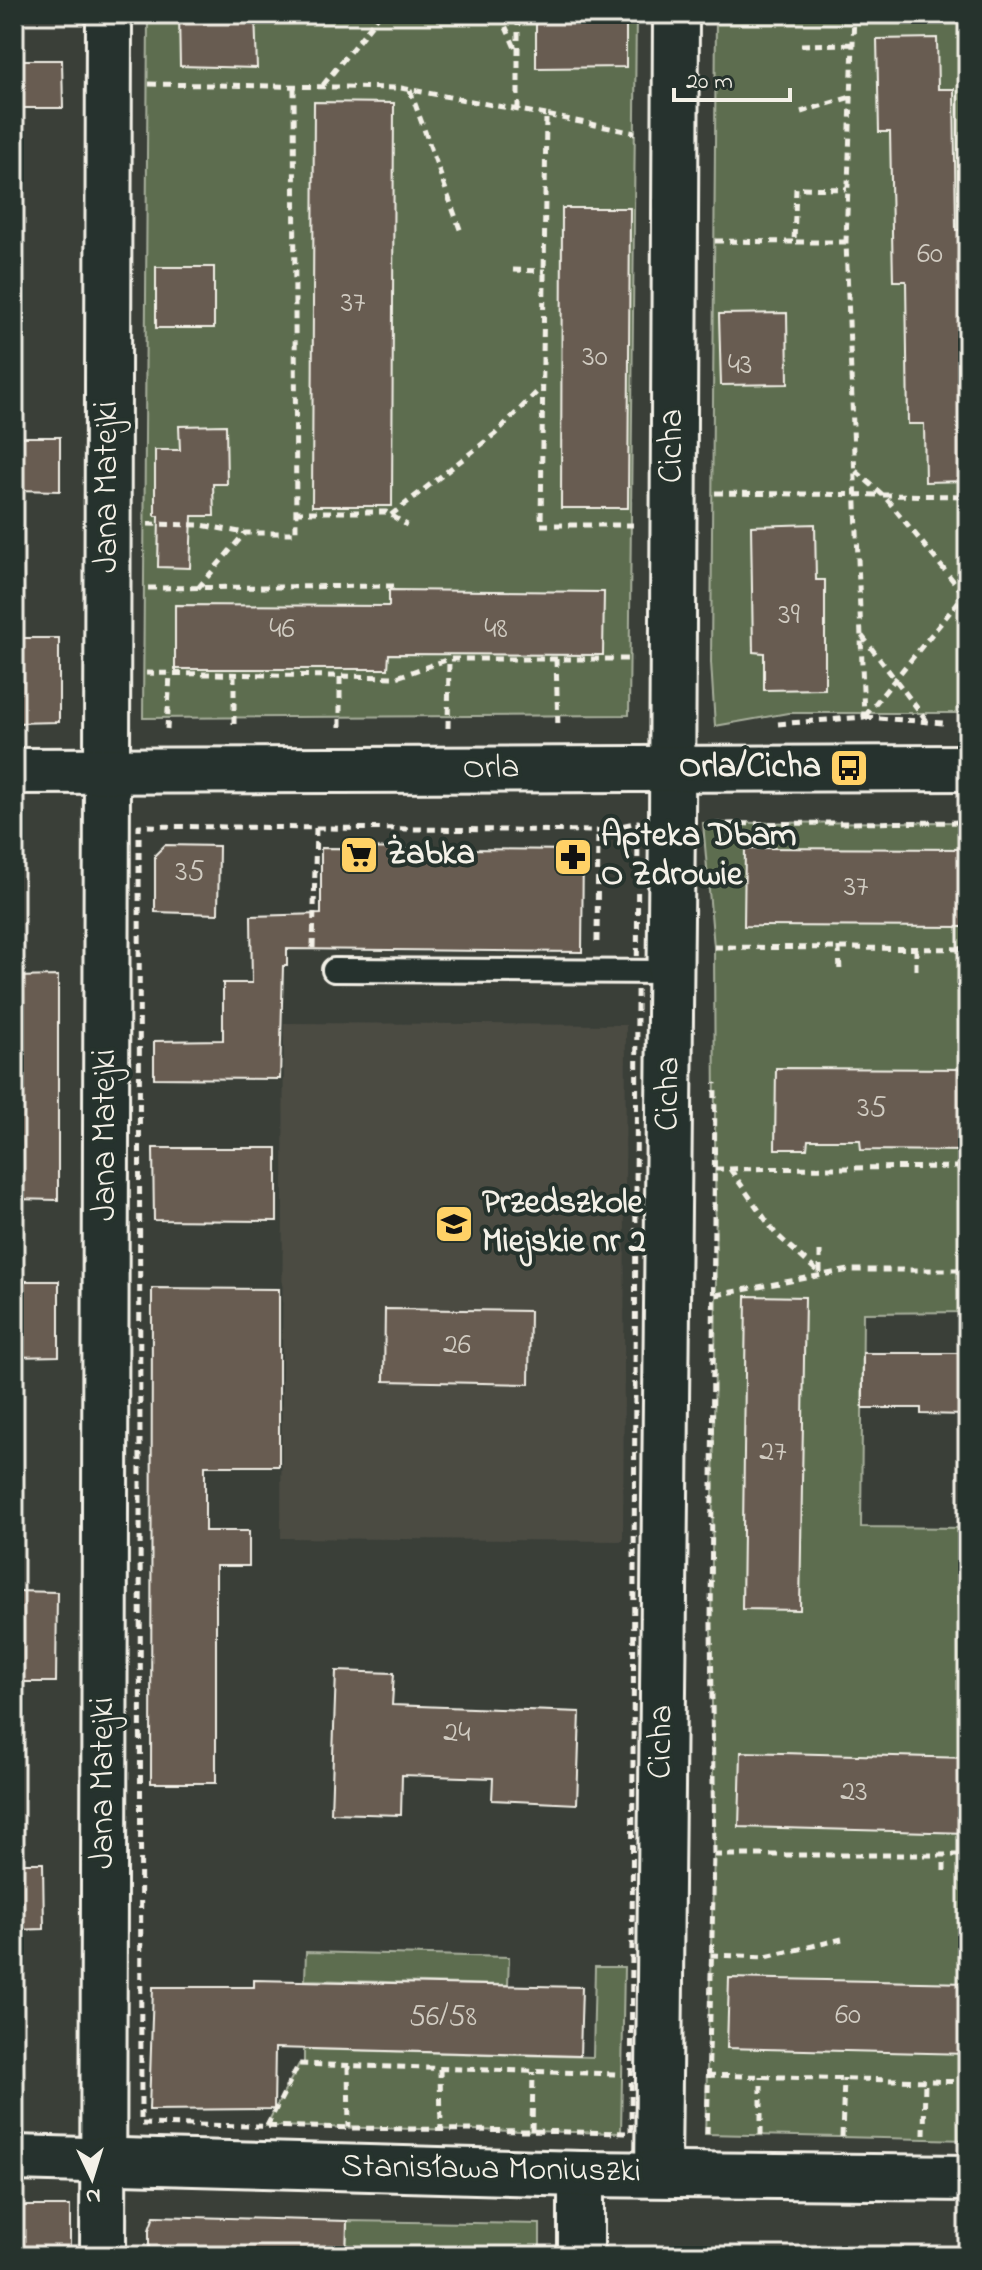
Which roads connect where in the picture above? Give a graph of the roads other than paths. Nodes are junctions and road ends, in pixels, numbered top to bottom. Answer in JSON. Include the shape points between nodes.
{"nodes":[{"id":1,"x":109,"y":14,"type":"edge"},
{"id":2,"x":676,"y":14,"type":"edge"},
{"id":3,"x":671,"y":767,"type":"junction"},
{"id":4,"x":968,"y":768,"type":"edge"},
{"id":5,"x":14,"y":771,"type":"edge"},
{"id":6,"x":108,"y":772,"type":"junction"},
{"id":7,"x":334,"y":970,"type":"dead end"},
{"id":8,"x":670,"y":972,"type":"junction"},
{"id":9,"x":14,"y":2158,"type":"edge"},
{"id":10,"x":102,"y":2159,"type":"junction"},
{"id":11,"x":581,"y":2174,"type":"junction"},
{"id":12,"x":658,"y":2174,"type":"junction"},
{"id":13,"x":968,"y":2178,"type":"edge"},
{"id":14,"x":103,"y":2256,"type":"edge"},
{"id":15,"x":581,"y":2256,"type":"edge"}],
"edges":[{"from":1,"to":6,"type":"street","name":"Jana Matejki"},
{"from":2,"to":3,"type":"street","name":"Cicha"},
{"from":3,"to":4,"type":"street","name":"Orla"},
{"from":3,"to":6,"type":"street","name":"Orla"},
{"from":3,"to":8,"type":"street","name":"Cicha"},
{"from":5,"to":6,"type":"street","name":"Orla"},
{"from":6,"to":10,"type":"street","name":"Jana Matejki"},
{"from":7,"to":8,"type":"lane"},
{"from":8,"to":12,"type":"street","name":"Cicha"},
{"from":9,"to":10,"type":"street","name":"Stanisława Moniuszki"},
{"from":10,"to":11,"type":"street","name":"Stanisława Moniuszki"},
{"from":10,"to":14,"type":"street","name":"Jana Matejki"},
{"from":11,"to":12,"type":"street","name":"Stanisława Moniuszki"},
{"from":11,"to":15,"type":"street"},
{"from":12,"to":13,"type":"street","name":"Stanisława Moniuszki"}]}
